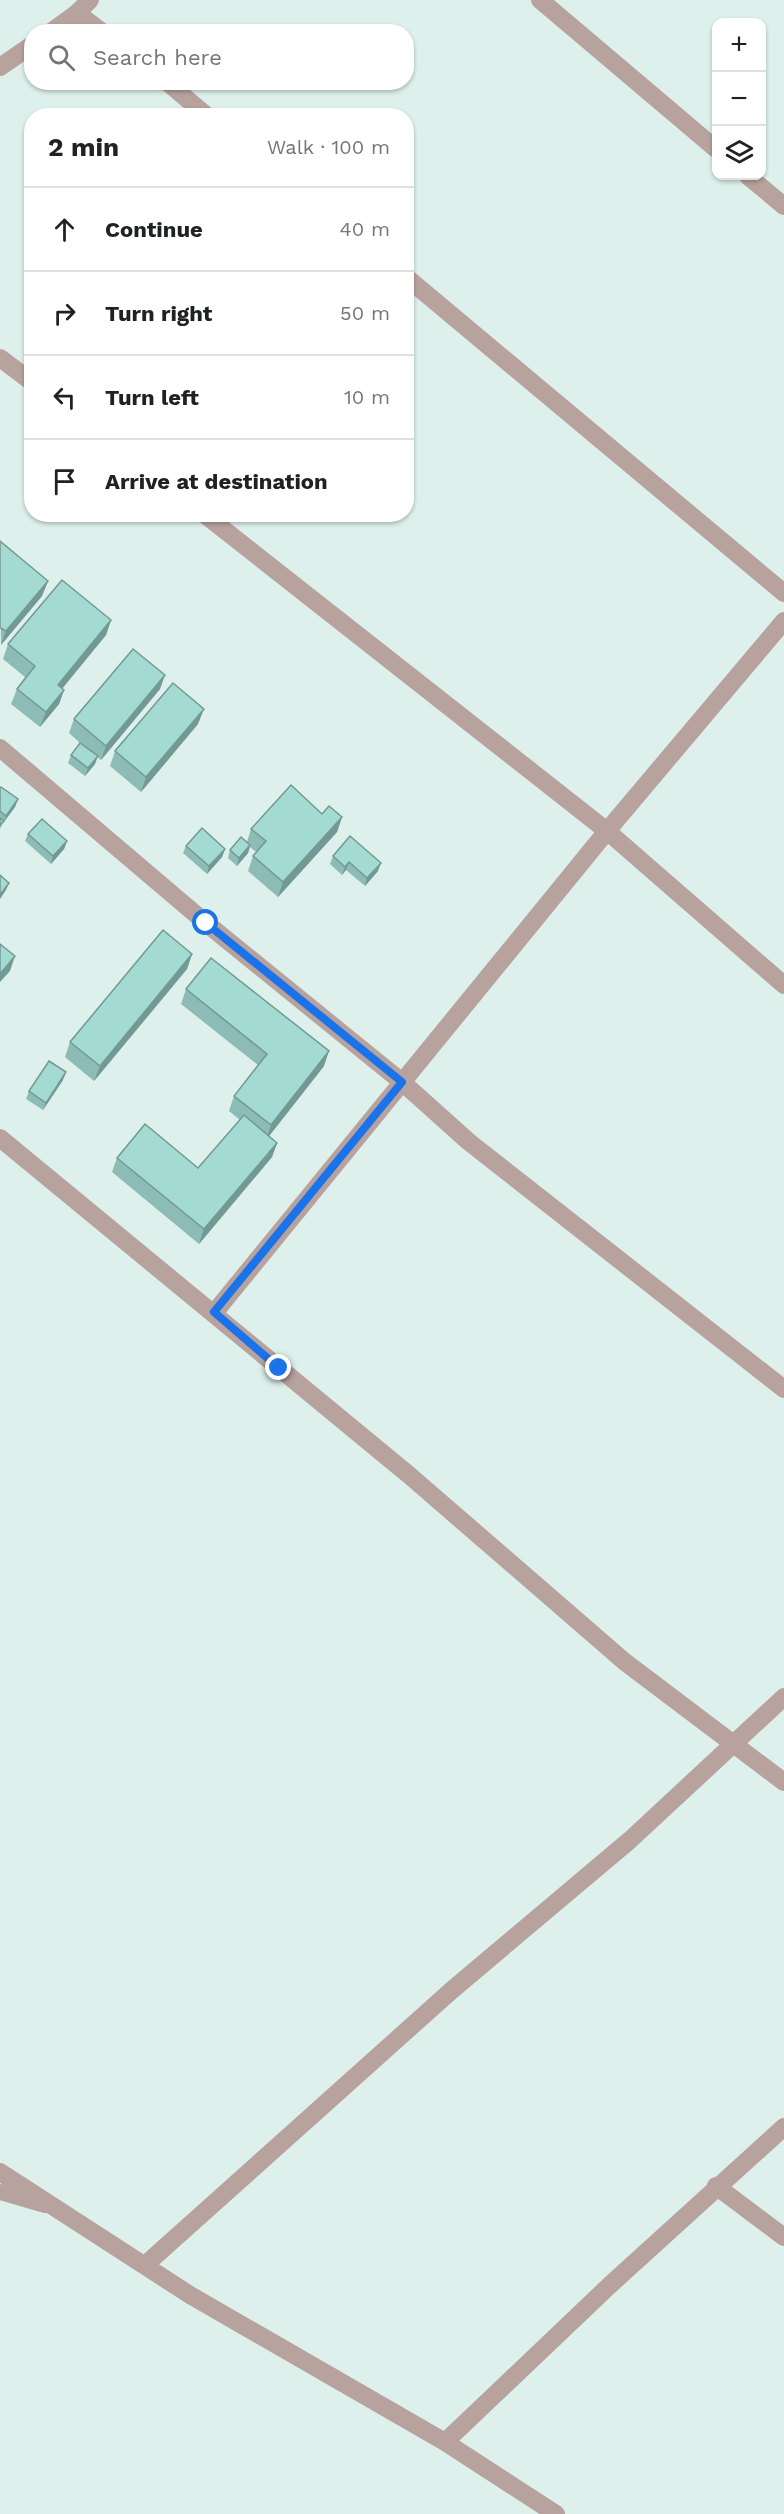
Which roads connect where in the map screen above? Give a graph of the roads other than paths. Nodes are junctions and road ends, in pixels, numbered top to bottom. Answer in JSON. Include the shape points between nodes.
{"nodes":[{"id":1,"x":540,"y":0,"type":"edge"},
{"id":2,"x":84,"y":6,"type":"edge"},
{"id":3,"x":61,"y":24,"type":"edge"},
{"id":4,"x":96,"y":24,"type":"edge"},
{"id":5,"x":24,"y":50,"type":"edge"},
{"id":6,"x":0,"y":67,"type":"edge"},
{"id":7,"x":176,"y":90,"type":"edge"},
{"id":8,"x":197,"y":108,"type":"edge"},
{"id":9,"x":712,"y":144,"type":"edge"},
{"id":10,"x":753,"y":180,"type":"edge"},
{"id":11,"x":784,"y":206,"type":"edge"},
{"id":12,"x":414,"y":284,"type":"edge"},
{"id":13,"x":0,"y":358,"type":"edge"},
{"id":14,"x":24,"y":376,"type":"edge"},
{"id":15,"x":214,"y":522,"type":"edge"},
{"id":16,"x":784,"y":593,"type":"edge"},
{"id":17,"x":784,"y":621,"type":"edge"},
{"id":18,"x":0,"y":748,"type":"edge"},
{"id":19,"x":607,"y":831,"type":"junction"},
{"id":20,"x":784,"y":985,"type":"edge"},
{"id":21,"x":402,"y":1082,"type":"junction"},
{"id":22,"x":0,"y":1138,"type":"edge"},
{"id":23,"x":214,"y":1312,"type":"junction"},
{"id":24,"x":784,"y":1389,"type":"edge"},
{"id":25,"x":784,"y":1697,"type":"edge"},
{"id":26,"x":735,"y":1744,"type":"junction"},
{"id":27,"x":784,"y":1782,"type":"edge"},
{"id":28,"x":784,"y":2127,"type":"edge"},
{"id":29,"x":0,"y":2172,"type":"edge"},
{"id":30,"x":716,"y":2186,"type":"junction"},
{"id":31,"x":0,"y":2192,"type":"edge"},
{"id":32,"x":60,"y":2209,"type":"junction"},
{"id":33,"x":784,"y":2237,"type":"edge"},
{"id":34,"x":144,"y":2265,"type":"junction"},
{"id":35,"x":445,"y":2442,"type":"junction"},
{"id":36,"x":556,"y":2514,"type":"edge"}],
"edges":[{"from":1,"to":9,"type":"street"},
{"from":2,"to":3,"type":"street"},
{"from":2,"to":4,"type":"street"},
{"from":5,"to":6,"type":"street"},
{"from":7,"to":8,"type":"street"},
{"from":10,"to":11,"type":"street"},
{"from":12,"to":16,"type":"street"},
{"from":13,"to":14,"type":"street"},
{"from":15,"to":19,"type":"street"},
{"from":17,"to":19,"type":"street"},
{"from":18,"to":21,"type":"street"},
{"from":19,"to":20,"type":"street"},
{"from":19,"to":21,"type":"street"},
{"from":21,"to":23,"type":"street"},
{"from":21,"to":24,"type":"street","via":[[469,1142]]},
{"from":22,"to":23,"type":"street"},
{"from":23,"to":26,"type":"street","via":[[625,1662]]},
{"from":25,"to":26,"type":"street"},
{"from":26,"to":27,"type":"street"},
{"from":26,"to":34,"type":"street"},
{"from":28,"to":30,"type":"street"},
{"from":29,"to":32,"type":"street"},
{"from":30,"to":33,"type":"street"},
{"from":30,"to":35,"type":"street"},
{"from":31,"to":32,"type":"lane"},
{"from":32,"to":34,"type":"street"},
{"from":34,"to":35,"type":"street"},
{"from":35,"to":36,"type":"street"}]}
